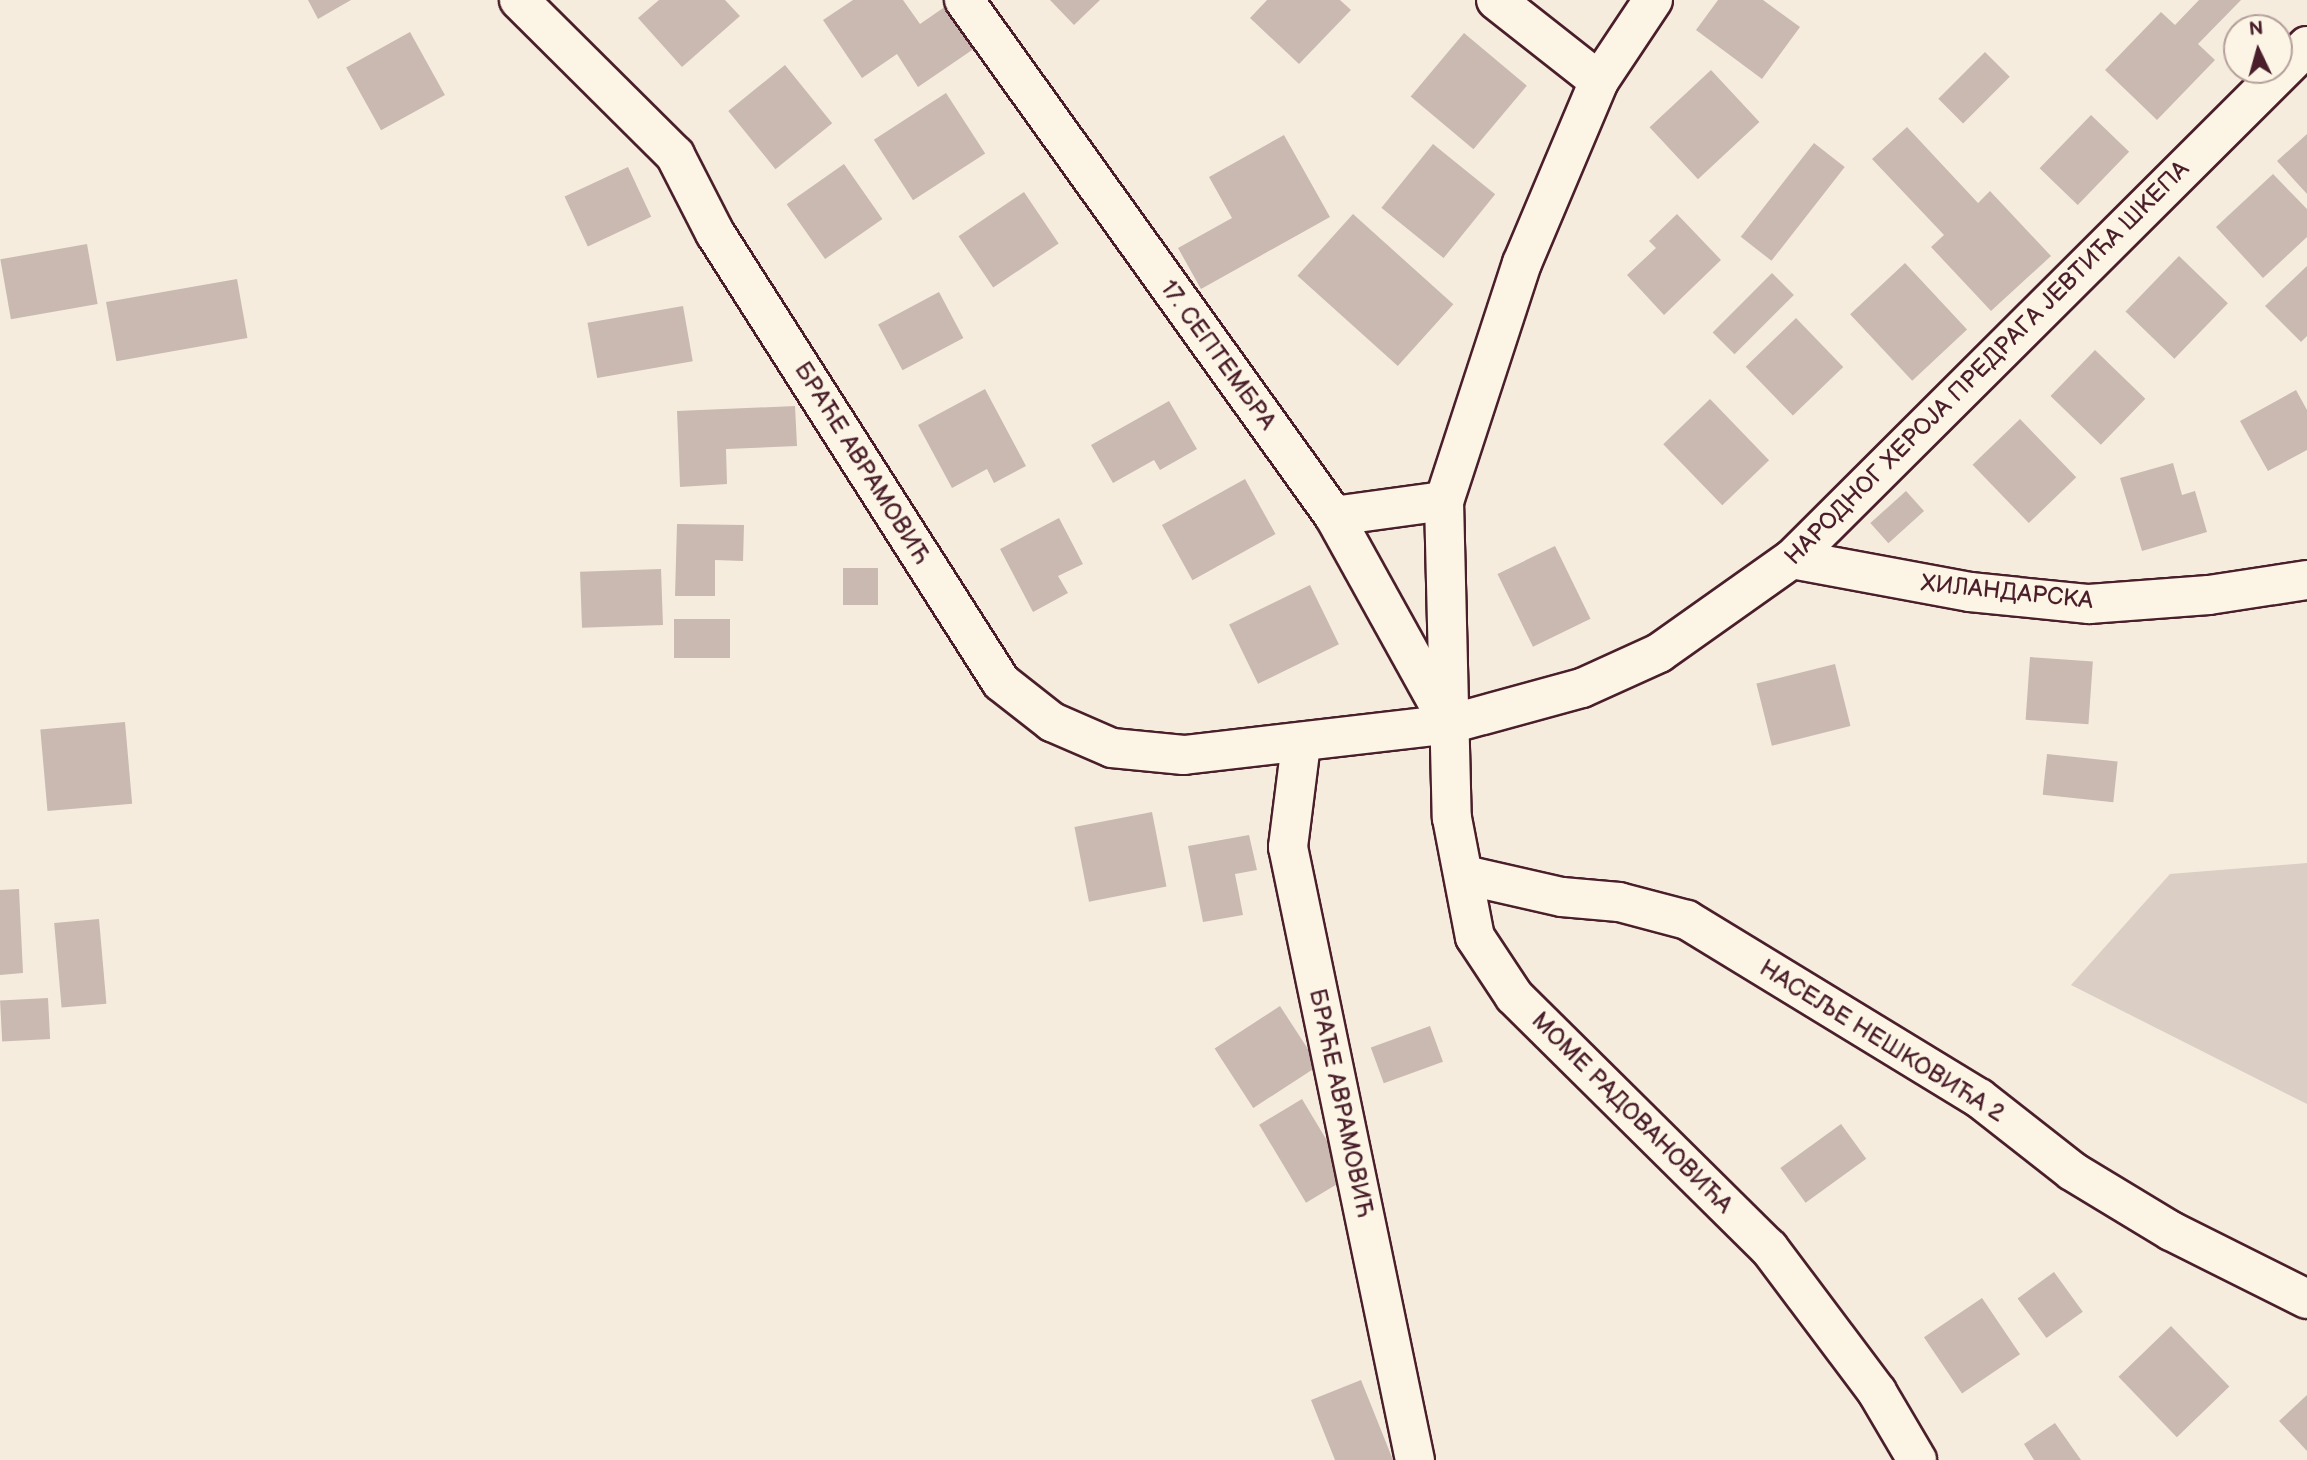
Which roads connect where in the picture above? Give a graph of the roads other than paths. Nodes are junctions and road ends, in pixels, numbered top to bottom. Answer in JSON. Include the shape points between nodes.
{"nodes":[{"id":1,"x":519,"y":0,"type":"edge"},
{"id":2,"x":964,"y":0,"type":"edge"},
{"id":3,"x":1496,"y":0,"type":"edge"},
{"id":4,"x":1653,"y":0,"type":"edge"},
{"id":5,"x":2307,"y":46,"type":"edge"},
{"id":6,"x":1599,"y":81,"type":"junction"},
{"id":7,"x":1444,"y":501,"type":"junction"},
{"id":8,"x":1334,"y":516,"type":"junction"},
{"id":9,"x":1792,"y":559,"type":"junction"},
{"id":10,"x":2307,"y":580,"type":"edge"},
{"id":11,"x":1450,"y":724,"type":"junction"},
{"id":12,"x":1301,"y":744,"type":"junction"},
{"id":13,"x":1465,"y":875,"type":"junction"},
{"id":14,"x":2307,"y":1299,"type":"edge"},
{"id":15,"x":1415,"y":1460,"type":"edge"},
{"id":16,"x":1917,"y":1460,"type":"edge"}],
"edges":[{"from":1,"to":12,"type":"street","name":"БРАЋЕ АВРАМОВИЋ","via":[[675,155],[715,233],[1001,682],[1052,722],[1112,748],[1184,755]]},
{"from":2,"to":8,"type":"street","name":"17. СЕПТЕМБРА"},
{"from":3,"to":6,"type":"street"},
{"from":4,"to":6,"type":"street","name":"МОМЕ РАДОВАНОВИЋА"},
{"from":5,"to":9,"type":"street","name":"НАРОДНОГ ХЕРОЈА ПРЕДРАГА ЈЕВТИЋА ШКЕПА"},
{"from":6,"to":7,"type":"street","name":"МОМЕ РАДОВАНОВИЋА","via":[[1522,263]]},
{"from":7,"to":8,"type":"street"},
{"from":7,"to":11,"type":"street","name":"МОМЕ РАДОВАНОВИЋА"},
{"from":8,"to":11,"type":"street","name":"17. СЕПТЕМБРА"},
{"from":9,"to":10,"type":"street","name":"ХИЛАНДАРСКА","via":[[1970,592],[2089,604],[2209,595]]},
{"from":9,"to":11,"type":"street","name":"НАРОДНОГ ХЕРОЈА ПРЕДРАГА ЈЕВТИЋА ШКЕПА","via":[[1659,653],[1582,688]]},
{"from":11,"to":12,"type":"street","name":"БРАЋЕ АВРАМОВИЋ"},
{"from":11,"to":13,"type":"street","name":"МОМЕ РАДОВАНОВИЋА","via":[[1452,818]]},
{"from":12,"to":15,"type":"street","name":"БРАЋЕ АВРАМОВИЋ","via":[[1288,847]]},
{"from":13,"to":14,"type":"street","name":"НАСЕЉЕ НЕШКОВИЋА 2","via":[[1562,897],[1619,902],[1688,920],[1979,1098],[2071,1171],[2171,1231]]},
{"from":13,"to":16,"type":"street","name":"МОМЕ РАДОВАНОВИЋА","via":[[1475,937],[1514,996],[1769,1248],[1877,1392]]}]}
